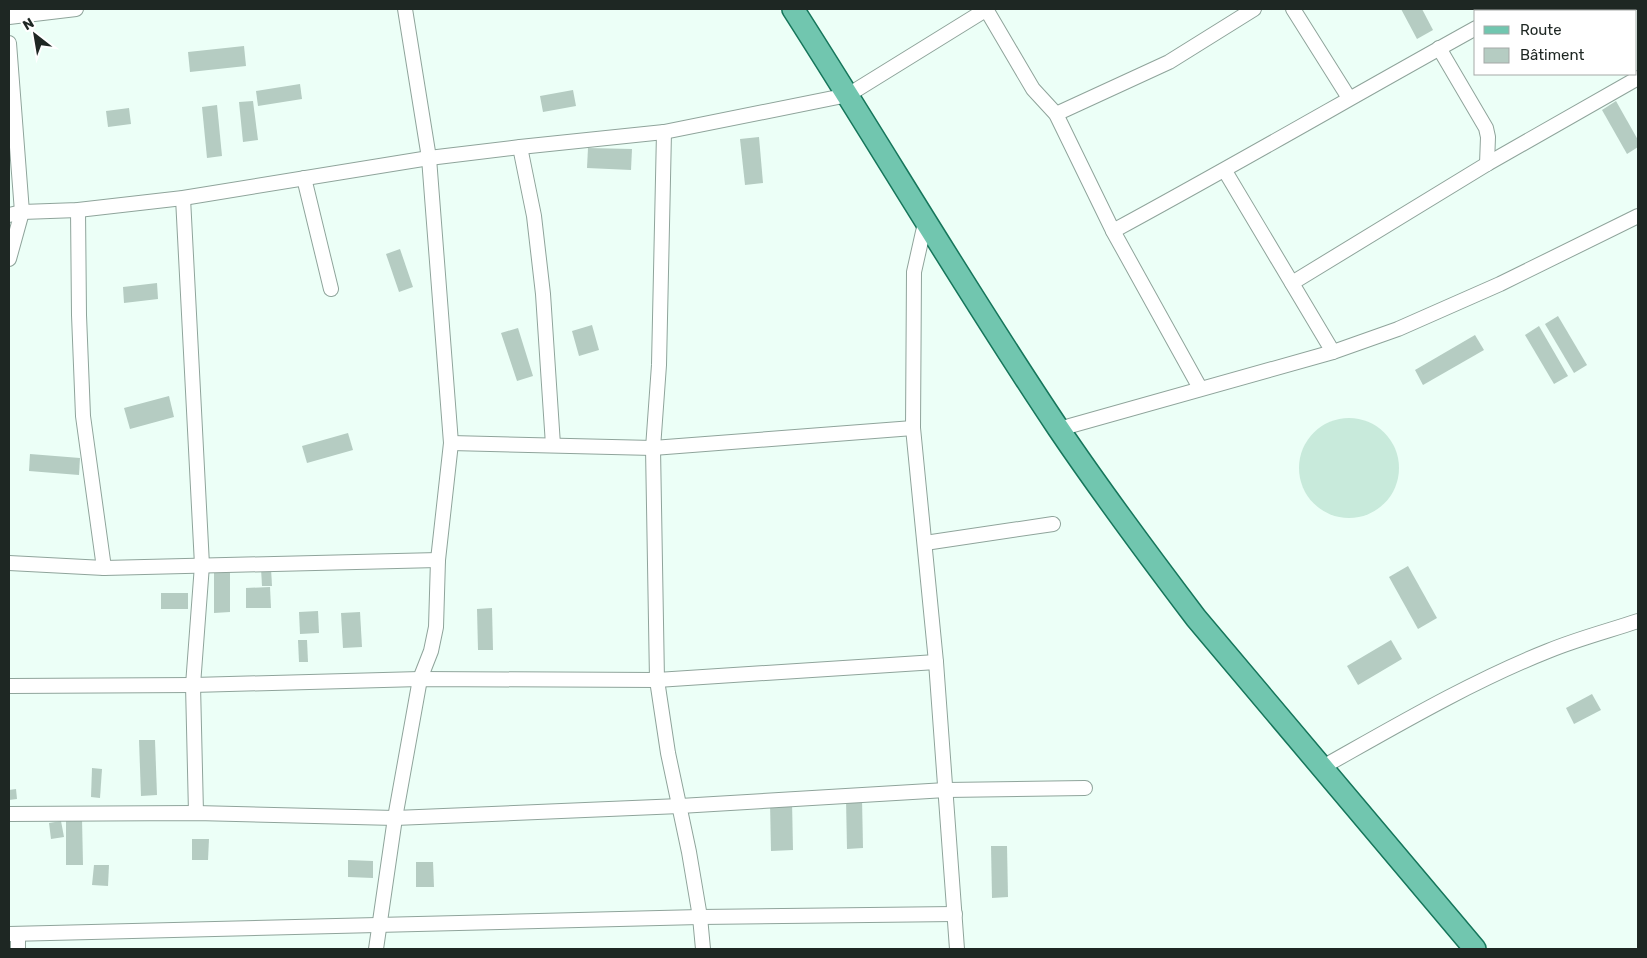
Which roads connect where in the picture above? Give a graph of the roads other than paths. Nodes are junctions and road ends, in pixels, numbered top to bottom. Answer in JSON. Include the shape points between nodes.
{"nodes":[{"id":1,"x":76,"y":9,"type":"edge"},
{"id":2,"x":405,"y":9,"type":"edge"},
{"id":3,"x":794,"y":9,"type":"edge"},
{"id":4,"x":987,"y":9,"type":"edge"},
{"id":5,"x":1254,"y":9,"type":"edge"},
{"id":6,"x":1293,"y":9,"type":"edge"},
{"id":7,"x":9,"y":16,"type":"edge"},
{"id":8,"x":1474,"y":29,"type":"edge"},
{"id":9,"x":9,"y":42,"type":"edge"},
{"id":10,"x":1439,"y":48,"type":"junction"},
{"id":11,"x":1638,"y":78,"type":"edge"},
{"id":12,"x":848,"y":95,"type":"junction"},
{"id":13,"x":1349,"y":98,"type":"junction"},
{"id":14,"x":1056,"y":114,"type":"junction"},
{"id":15,"x":664,"y":132,"type":"junction"},
{"id":16,"x":520,"y":147,"type":"junction"},
{"id":17,"x":429,"y":158,"type":"junction"},
{"id":18,"x":1487,"y":164,"type":"junction"},
{"id":19,"x":1225,"y":170,"type":"junction"},
{"id":20,"x":304,"y":178,"type":"junction"},
{"id":21,"x":183,"y":198,"type":"junction"},
{"id":22,"x":78,"y":210,"type":"junction"},
{"id":23,"x":16,"y":214,"type":"edge"},
{"id":24,"x":1638,"y":216,"type":"edge"},
{"id":25,"x":926,"y":223,"type":"junction"},
{"id":26,"x":1113,"y":231,"type":"junction"},
{"id":27,"x":9,"y":259,"type":"edge"},
{"id":28,"x":1292,"y":283,"type":"junction"},
{"id":29,"x":330,"y":289,"type":"dead end"},
{"id":30,"x":1332,"y":352,"type":"junction"},
{"id":31,"x":1200,"y":388,"type":"junction"},
{"id":32,"x":913,"y":428,"type":"junction"},
{"id":33,"x":1059,"y":429,"type":"junction"},
{"id":34,"x":451,"y":443,"type":"junction"},
{"id":35,"x":553,"y":445,"type":"junction"},
{"id":36,"x":653,"y":448,"type":"junction"},
{"id":37,"x":1053,"y":524,"type":"dead end"},
{"id":38,"x":925,"y":543,"type":"junction"},
{"id":39,"x":438,"y":560,"type":"junction"},
{"id":40,"x":9,"y":563,"type":"edge"},
{"id":41,"x":202,"y":565,"type":"junction"},
{"id":42,"x":104,"y":568,"type":"junction"},
{"id":43,"x":1638,"y":621,"type":"edge"},
{"id":44,"x":936,"y":662,"type":"junction"},
{"id":45,"x":420,"y":679,"type":"junction"},
{"id":46,"x":657,"y":680,"type":"junction"},
{"id":47,"x":193,"y":685,"type":"junction"},
{"id":48,"x":9,"y":686,"type":"edge"},
{"id":49,"x":1321,"y":768,"type":"junction"},
{"id":50,"x":1085,"y":788,"type":"dead end"},
{"id":51,"x":946,"y":790,"type":"junction"},
{"id":52,"x":680,"y":806,"type":"junction"},
{"id":53,"x":9,"y":814,"type":"edge"},
{"id":54,"x":196,"y":814,"type":"junction"},
{"id":55,"x":395,"y":818,"type":"junction"},
{"id":56,"x":955,"y":914,"type":"junction"},
{"id":57,"x":700,"y":917,"type":"junction"},
{"id":58,"x":381,"y":925,"type":"junction"},
{"id":59,"x":13,"y":934,"type":"edge"},
{"id":60,"x":18,"y":949,"type":"edge"},
{"id":61,"x":376,"y":949,"type":"edge"},
{"id":62,"x":703,"y":949,"type":"edge"},
{"id":63,"x":957,"y":949,"type":"edge"},
{"id":64,"x":1475,"y":949,"type":"edge"}],
"edges":[{"from":1,"to":7,"type":"street"},
{"from":2,"to":17,"type":"street"},
{"from":3,"to":12,"type":"main road"},
{"from":4,"to":12,"type":"street"},
{"from":4,"to":14,"type":"street","via":[[1033,89]]},
{"from":5,"to":14,"type":"street","via":[[1169,62]]},
{"from":6,"to":13,"type":"street"},
{"from":8,"to":10,"type":"street"},
{"from":9,"to":23,"type":"street"},
{"from":10,"to":13,"type":"street"},
{"from":10,"to":18,"type":"street","via":[[1486,128]]},
{"from":11,"to":18,"type":"street"},
{"from":12,"to":15,"type":"street"},
{"from":12,"to":25,"type":"main road"},
{"from":13,"to":19,"type":"street"},
{"from":14,"to":26,"type":"street"},
{"from":15,"to":16,"type":"street"},
{"from":15,"to":36,"type":"street"},
{"from":16,"to":17,"type":"street"},
{"from":16,"to":35,"type":"street","via":[[534,216],[543,294]]},
{"from":17,"to":20,"type":"street"},
{"from":17,"to":34,"type":"street"},
{"from":18,"to":28,"type":"street"},
{"from":19,"to":26,"type":"street"},
{"from":19,"to":28,"type":"street"},
{"from":20,"to":21,"type":"street"},
{"from":20,"to":29,"type":"street"},
{"from":21,"to":22,"type":"street"},
{"from":21,"to":41,"type":"street"},
{"from":22,"to":23,"type":"street"},
{"from":22,"to":42,"type":"street","via":[[83,416]]},
{"from":23,"to":27,"type":"street"},
{"from":24,"to":30,"type":"street","via":[[1500,284],[1398,329]]},
{"from":25,"to":32,"type":"street","via":[[914,272]]},
{"from":25,"to":33,"type":"main road"},
{"from":26,"to":31,"type":"street"},
{"from":28,"to":30,"type":"street"},
{"from":30,"to":31,"type":"street"},
{"from":31,"to":33,"type":"street"},
{"from":32,"to":36,"type":"street"},
{"from":32,"to":38,"type":"street"},
{"from":33,"to":49,"type":"main road","via":[[1196,618]]},
{"from":34,"to":35,"type":"street"},
{"from":34,"to":39,"type":"street"},
{"from":35,"to":36,"type":"street"},
{"from":36,"to":46,"type":"street"},
{"from":37,"to":38,"type":"street"},
{"from":38,"to":44,"type":"street"},
{"from":39,"to":41,"type":"street"},
{"from":39,"to":45,"type":"street","via":[[436,627]]},
{"from":40,"to":42,"type":"street"},
{"from":41,"to":42,"type":"street"},
{"from":41,"to":47,"type":"street"},
{"from":43,"to":49,"type":"street","via":[[1549,651],[1493,675]]},
{"from":44,"to":46,"type":"street"},
{"from":44,"to":51,"type":"street"},
{"from":45,"to":46,"type":"street"},
{"from":45,"to":47,"type":"street"},
{"from":45,"to":55,"type":"street"},
{"from":46,"to":52,"type":"street"},
{"from":47,"to":48,"type":"street"},
{"from":47,"to":54,"type":"street"},
{"from":49,"to":64,"type":"main road"},
{"from":50,"to":51,"type":"street"},
{"from":51,"to":52,"type":"street"},
{"from":51,"to":56,"type":"street"},
{"from":52,"to":55,"type":"street"},
{"from":52,"to":57,"type":"street"},
{"from":53,"to":54,"type":"street"},
{"from":54,"to":55,"type":"street"},
{"from":55,"to":58,"type":"street"},
{"from":56,"to":57,"type":"street"},
{"from":56,"to":63,"type":"street"},
{"from":57,"to":58,"type":"street"},
{"from":57,"to":62,"type":"street"},
{"from":58,"to":59,"type":"street"},
{"from":58,"to":61,"type":"street"},
{"from":59,"to":60,"type":"street"}]}
